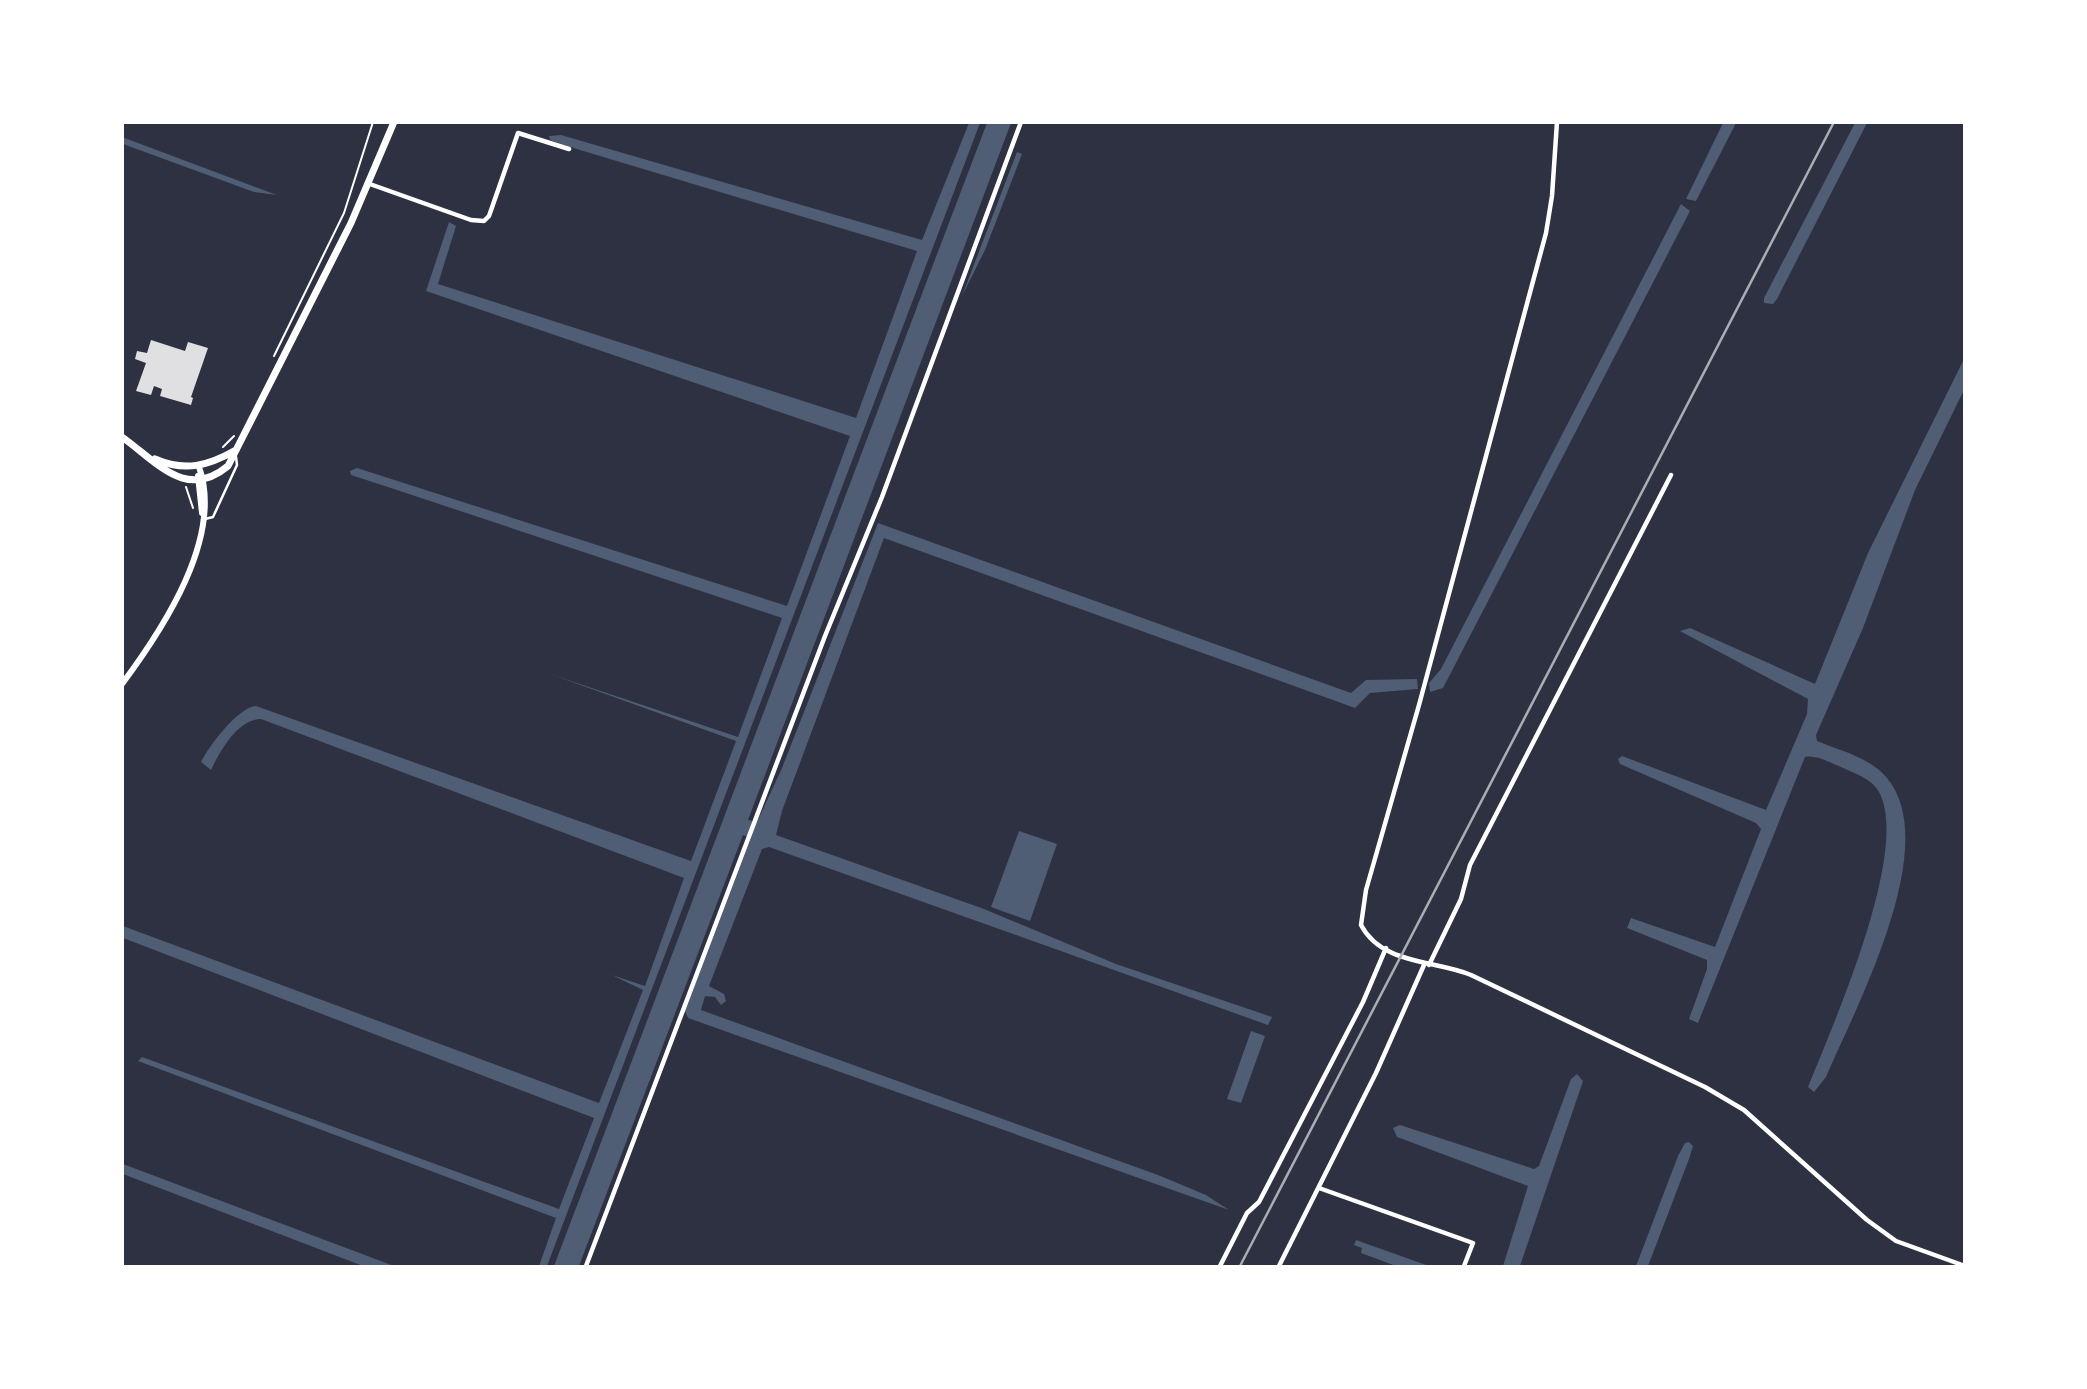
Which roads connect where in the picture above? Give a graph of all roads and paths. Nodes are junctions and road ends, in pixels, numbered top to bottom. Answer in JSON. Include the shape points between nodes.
{"nodes":[{"id":1,"x":373,"y":122,"type":"edge"},
{"id":2,"x":394,"y":122,"type":"edge"},
{"id":3,"x":1021,"y":122,"type":"edge"},
{"id":4,"x":1557,"y":122,"type":"edge"},
{"id":5,"x":569,"y":149,"type":"dead end"},
{"id":6,"x":367,"y":183,"type":"junction"},
{"id":7,"x":272,"y":359,"type":"dead end"},
{"id":8,"x":235,"y":434,"type":"dead end"},
{"id":9,"x":122,"y":438,"type":"edge"},
{"id":10,"x":236,"y":450,"type":"junction"},
{"id":11,"x":215,"y":452,"type":"dead end"},
{"id":12,"x":150,"y":457,"type":"junction"},
{"id":13,"x":199,"y":467,"type":"junction"},
{"id":14,"x":1671,"y":475,"type":"dead end"},
{"id":15,"x":200,"y":480,"type":"junction"},
{"id":16,"x":204,"y":520,"type":"junction"},
{"id":17,"x":122,"y":684,"type":"edge"},
{"id":18,"x":1386,"y":948,"type":"junction"},
{"id":19,"x":1427,"y":965,"type":"junction"},
{"id":20,"x":1318,"y":1188,"type":"junction"},
{"id":21,"x":586,"y":1266,"type":"edge"},
{"id":22,"x":1220,"y":1266,"type":"edge"},
{"id":23,"x":1279,"y":1266,"type":"edge"},
{"id":24,"x":1464,"y":1266,"type":"edge"},
{"id":25,"x":1965,"y":1266,"type":"edge"}],
"edges":[{"from":1,"to":7,"type":"path","via":[[344,213]]},
{"from":2,"to":6,"type":"main road"},
{"from":3,"to":21,"type":"street"},
{"from":4,"to":18,"type":"street","via":[[1546,233],[1361,908],[1366,934]]},
{"from":5,"to":6,"type":"street","via":[[518,134],[484,221]]},
{"from":6,"to":10,"type":"main road"},
{"from":8,"to":11,"type":"path"},
{"from":9,"to":12,"type":"main road"},
{"from":10,"to":13,"type":"main road"},
{"from":10,"to":15,"type":"main road","via":[[228,466]]},
{"from":10,"to":16,"type":"lane","via":[[237,465],[213,517]]},
{"from":12,"to":13,"type":"main road","via":[[180,467]]},
{"from":12,"to":15,"type":"main road","via":[[166,472]]},
{"from":13,"to":15,"type":"street"},
{"from":14,"to":19,"type":"street","via":[[1470,865],[1461,899]]},
{"from":15,"to":16,"type":"street"},
{"from":16,"to":17,"type":"street","via":[[175,603]]},
{"from":18,"to":19,"type":"street"},
{"from":18,"to":22,"type":"street","via":[[1303,1119]]},
{"from":19,"to":20,"type":"street"},
{"from":19,"to":25,"type":"street","via":[[1471,975],[1705,1087],[1744,1110],[1867,1220],[1907,1246]]},
{"from":20,"to":23,"type":"street"},
{"from":20,"to":24,"type":"street","via":[[1473,1243]]}]}
